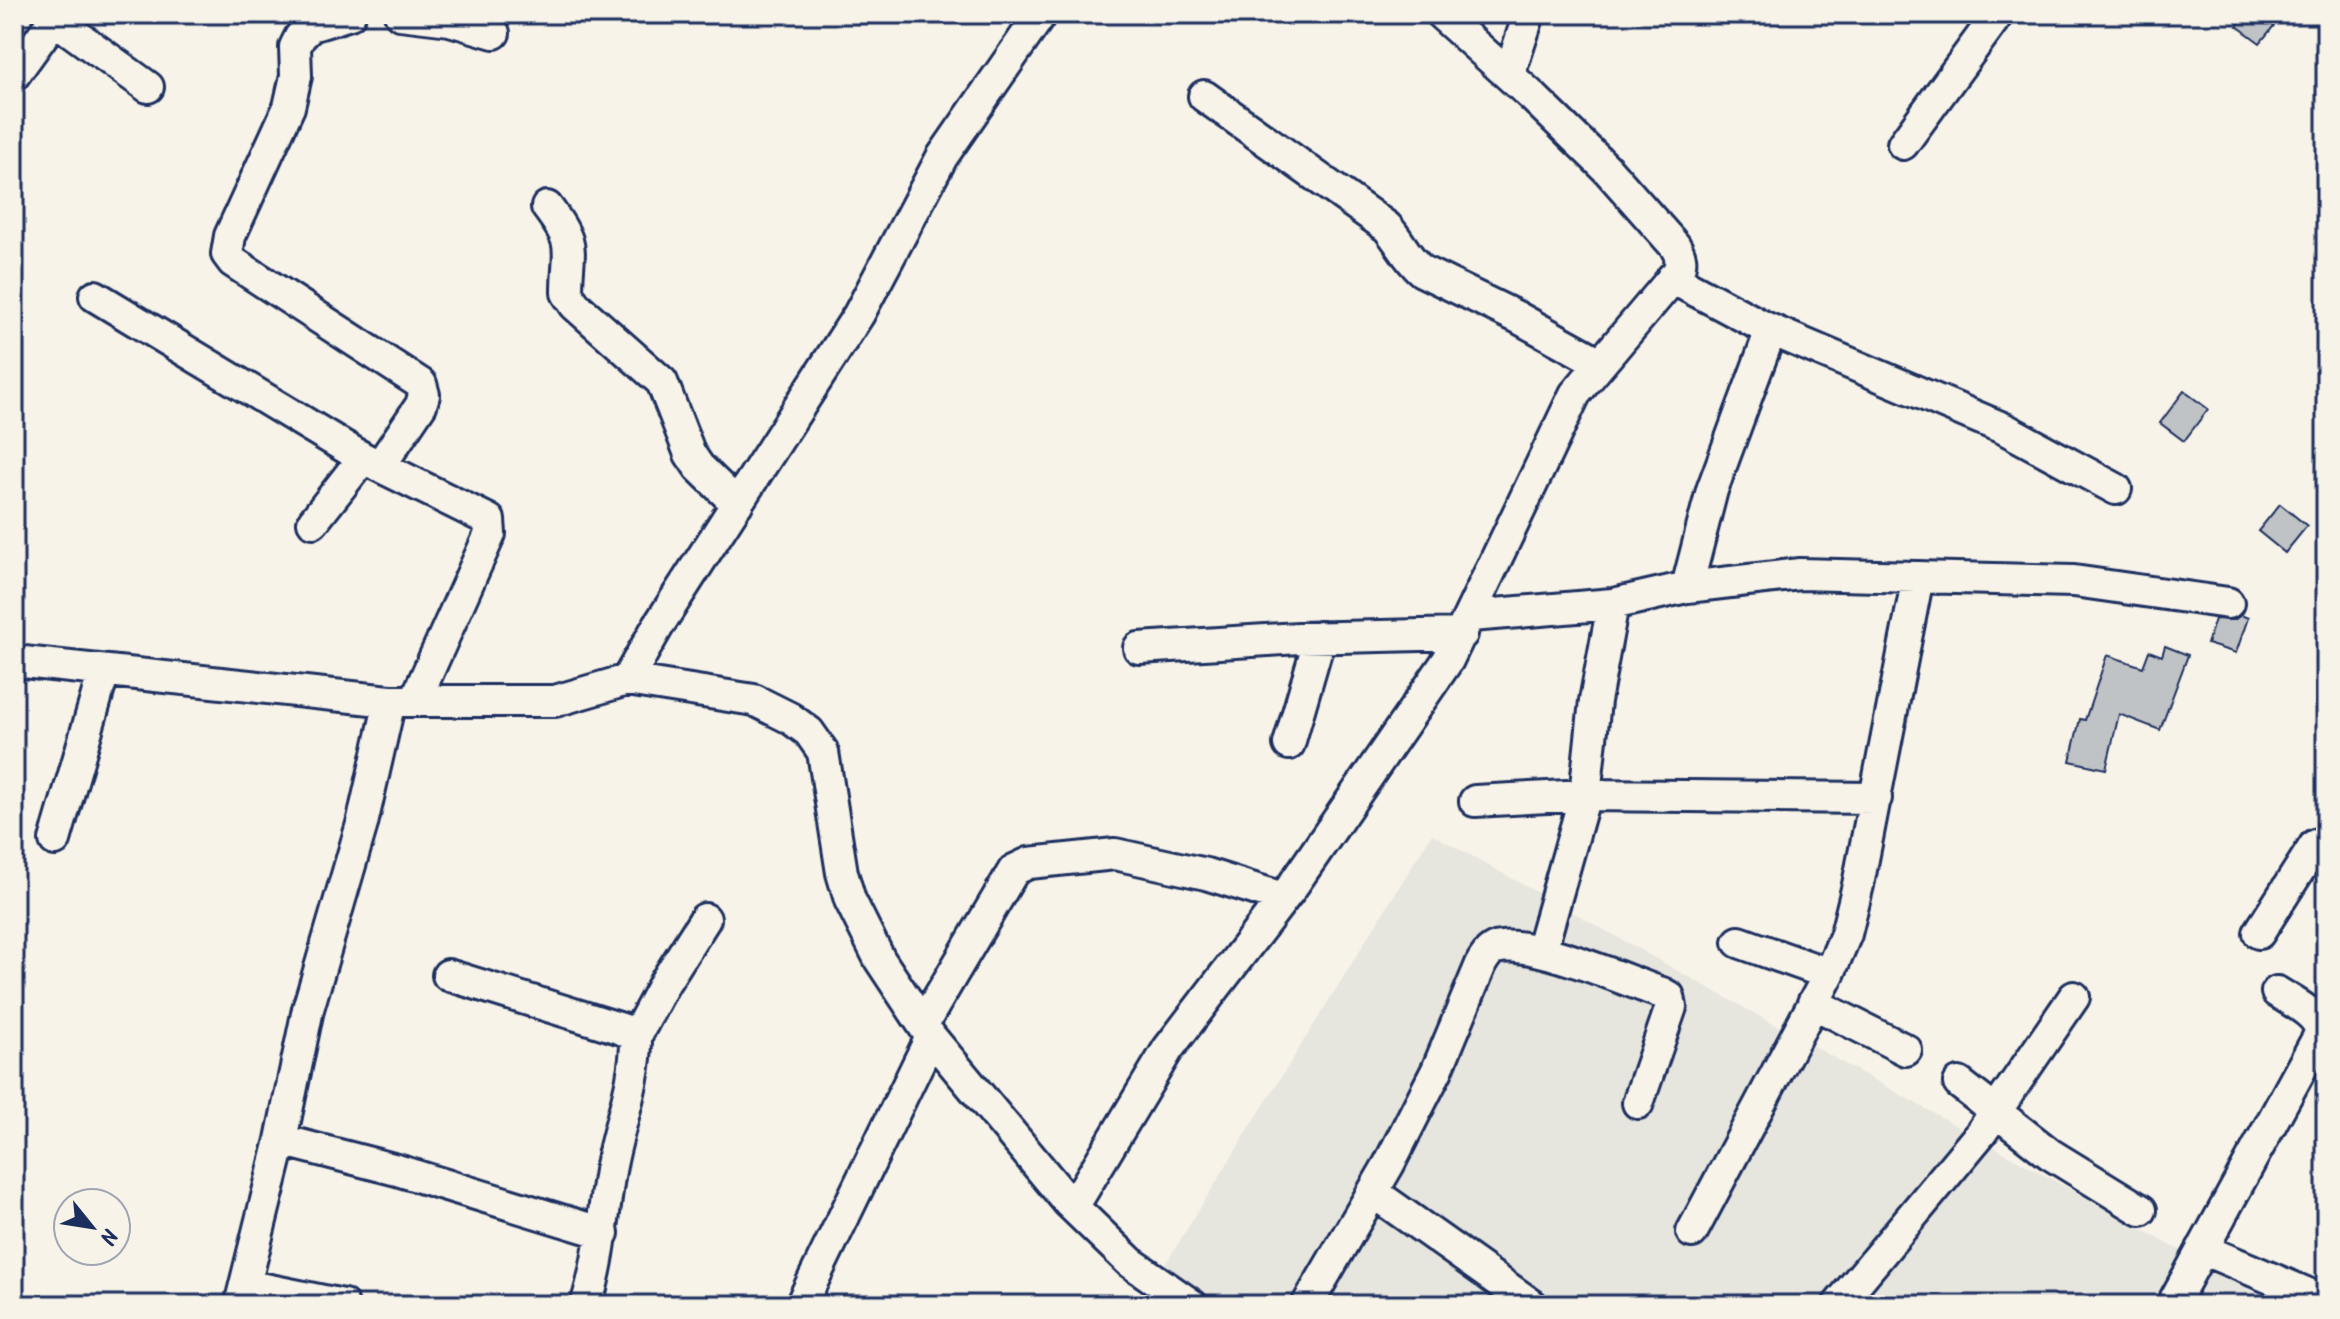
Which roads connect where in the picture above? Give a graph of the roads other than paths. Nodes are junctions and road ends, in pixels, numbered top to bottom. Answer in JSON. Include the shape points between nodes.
{"nodes":[{"id":1,"x":350,"y":14,"type":"edge"},
{"id":2,"x":400,"y":14,"type":"edge"},
{"id":3,"x":1041,"y":14,"type":"edge"},
{"id":4,"x":1441,"y":14,"type":"edge"},
{"id":5,"x":1529,"y":14,"type":"edge"},
{"id":6,"x":1998,"y":14,"type":"edge"},
{"id":7,"x":56,"y":16,"type":"edge"},
{"id":8,"x":494,"y":33,"type":"dead end"},
{"id":9,"x":14,"y":75,"type":"edge"},
{"id":10,"x":1509,"y":75,"type":"junction"},
{"id":11,"x":148,"y":87,"type":"dead end"},
{"id":12,"x":1204,"y":96,"type":"dead end"},
{"id":13,"x":1903,"y":144,"type":"dead end"},
{"id":14,"x":547,"y":207,"type":"dead end"},
{"id":15,"x":1672,"y":278,"type":"junction"},
{"id":16,"x":95,"y":296,"type":"dead end"},
{"id":17,"x":1762,"y":326,"type":"junction"},
{"id":18,"x":1600,"y":363,"type":"junction"},
{"id":19,"x":371,"y":462,"type":"junction"},
{"id":20,"x":2116,"y":489,"type":"dead end"},
{"id":21,"x":737,"y":504,"type":"junction"},
{"id":22,"x":313,"y":522,"type":"dead end"},
{"id":23,"x":1918,"y":577,"type":"junction"},
{"id":24,"x":1687,"y":587,"type":"junction"},
{"id":25,"x":2228,"y":603,"type":"dead end"},
{"id":26,"x":1613,"y":604,"type":"junction"},
{"id":27,"x":1467,"y":625,"type":"junction"},
{"id":28,"x":1320,"y":637,"type":"junction"},
{"id":29,"x":1139,"y":648,"type":"dead end"},
{"id":30,"x":14,"y":661,"type":"edge"},
{"id":31,"x":104,"y":671,"type":"junction"},
{"id":32,"x":627,"y":680,"type":"junction"},
{"id":33,"x":402,"y":701,"type":"junction"},
{"id":34,"x":1289,"y":744,"type":"dead end"},
{"id":35,"x":1585,"y":795,"type":"junction"},
{"id":36,"x":1876,"y":798,"type":"junction"},
{"id":37,"x":1475,"y":801,"type":"dead end"},
{"id":38,"x":55,"y":840,"type":"dead end"},
{"id":39,"x":2326,"y":841,"type":"edge"},
{"id":40,"x":1283,"y":898,"type":"junction"},
{"id":41,"x":705,"y":919,"type":"dead end"},
{"id":42,"x":2259,"y":933,"type":"dead end"},
{"id":43,"x":1739,"y":942,"type":"dead end"},
{"id":44,"x":1541,"y":951,"type":"junction"},
{"id":45,"x":1829,"y":974,"type":"junction"},
{"id":46,"x":448,"y":975,"type":"dead end"},
{"id":47,"x":2277,"y":992,"type":"dead end"},
{"id":48,"x":2074,"y":997,"type":"dead end"},
{"id":49,"x":1813,"y":1003,"type":"junction"},
{"id":50,"x":927,"y":1030,"type":"junction"},
{"id":51,"x":636,"y":1036,"type":"junction"},
{"id":52,"x":1906,"y":1050,"type":"dead end"},
{"id":53,"x":1959,"y":1083,"type":"dead end"},
{"id":54,"x":1638,"y":1103,"type":"dead end"},
{"id":55,"x":1996,"y":1110,"type":"junction"},
{"id":56,"x":281,"y":1140,"type":"junction"},
{"id":57,"x":1374,"y":1193,"type":"junction"},
{"id":58,"x":1073,"y":1207,"type":"junction"},
{"id":59,"x":2141,"y":1210,"type":"dead end"},
{"id":60,"x":1692,"y":1232,"type":"dead end"},
{"id":61,"x":603,"y":1233,"type":"junction"},
{"id":62,"x":2202,"y":1249,"type":"junction"},
{"id":63,"x":243,"y":1295,"type":"edge"},
{"id":64,"x":2313,"y":1296,"type":"dead end"},
{"id":65,"x":343,"y":1305,"type":"edge"},
{"id":66,"x":586,"y":1305,"type":"edge"},
{"id":67,"x":801,"y":1305,"type":"edge"},
{"id":68,"x":1192,"y":1305,"type":"edge"},
{"id":69,"x":1307,"y":1305,"type":"edge"},
{"id":70,"x":1532,"y":1305,"type":"edge"},
{"id":71,"x":1838,"y":1305,"type":"edge"},
{"id":72,"x":2172,"y":1305,"type":"edge"}],
"edges":[{"from":1,"to":19,"type":"street","via":[[311,26],[300,37],[292,99],[230,236],[227,254],[421,384],[421,405]]},
{"from":2,"to":8,"type":"street","via":[[450,20]]},
{"from":3,"to":21,"type":"street","via":[[942,157],[859,314]]},
{"from":4,"to":10,"type":"street"},
{"from":5,"to":10,"type":"street"},
{"from":6,"to":13,"type":"street"},
{"from":7,"to":9,"type":"street"},
{"from":7,"to":11,"type":"street"},
{"from":10,"to":15,"type":"street","via":[[1607,169],[1675,246],[1681,265]]},
{"from":12,"to":18,"type":"street","via":[[1387,227],[1422,271]]},
{"from":14,"to":21,"type":"street","via":[[569,244],[567,293],[662,382],[690,454]]},
{"from":15,"to":17,"type":"street"},
{"from":15,"to":18,"type":"street"},
{"from":16,"to":19,"type":"street"},
{"from":17,"to":20,"type":"street","via":[[2005,429]]},
{"from":17,"to":24,"type":"street","via":[[1767,341],[1712,490]]},
{"from":18,"to":27,"type":"street","via":[[1565,413]]},
{"from":19,"to":22,"type":"street"},
{"from":19,"to":33,"type":"street","via":[[489,520],[490,534]]},
{"from":21,"to":32,"type":"street"},
{"from":23,"to":24,"type":"street","via":[[1800,574]]},
{"from":23,"to":25,"type":"street","via":[[2074,581]]},
{"from":23,"to":36,"type":"street"},
{"from":24,"to":26,"type":"street"},
{"from":26,"to":27,"type":"street"},
{"from":26,"to":35,"type":"street"},
{"from":27,"to":28,"type":"street"},
{"from":27,"to":40,"type":"street","via":[[1420,704]]},
{"from":28,"to":29,"type":"street"},
{"from":28,"to":34,"type":"street"},
{"from":30,"to":31,"type":"street"},
{"from":31,"to":33,"type":"street"},
{"from":31,"to":38,"type":"street"},
{"from":32,"to":33,"type":"street","via":[[555,701]]},
{"from":32,"to":50,"type":"street","via":[[754,700],[809,732],[823,752],[850,900],[880,960]]},
{"from":33,"to":56,"type":"street","via":[[308,1009]]},
{"from":35,"to":36,"type":"street"},
{"from":35,"to":37,"type":"street"},
{"from":35,"to":44,"type":"street"},
{"from":36,"to":45,"type":"street","via":[[1846,934]]},
{"from":39,"to":42,"type":"street","via":[[2315,845]]},
{"from":40,"to":50,"type":"street","via":[[1115,854],[1029,863],[1014,870]]},
{"from":40,"to":58,"type":"street","via":[[1168,1049]]},
{"from":41,"to":51,"type":"street"},
{"from":43,"to":45,"type":"street"},
{"from":44,"to":54,"type":"street","via":[[1669,997],[1671,1007]]},
{"from":44,"to":57,"type":"street","via":[[1503,946],[1487,953],[1437,1070]]},
{"from":45,"to":49,"type":"street"},
{"from":46,"to":51,"type":"street"},
{"from":47,"to":62,"type":"street","via":[[2315,1018],[2320,1034]]},
{"from":48,"to":55,"type":"street"},
{"from":49,"to":52,"type":"street"},
{"from":49,"to":60,"type":"street"},
{"from":50,"to":58,"type":"street"},
{"from":50,"to":67,"type":"street"},
{"from":51,"to":61,"type":"street"},
{"from":53,"to":55,"type":"street"},
{"from":55,"to":59,"type":"street","via":[[2050,1154]]},
{"from":55,"to":71,"type":"street"},
{"from":56,"to":61,"type":"street"},
{"from":56,"to":63,"type":"street"},
{"from":57,"to":69,"type":"street"},
{"from":57,"to":70,"type":"street"},
{"from":58,"to":68,"type":"street","via":[[1130,1262]]},
{"from":61,"to":66,"type":"street"},
{"from":62,"to":64,"type":"street"},
{"from":62,"to":72,"type":"street"},
{"from":63,"to":65,"type":"street"}]}
